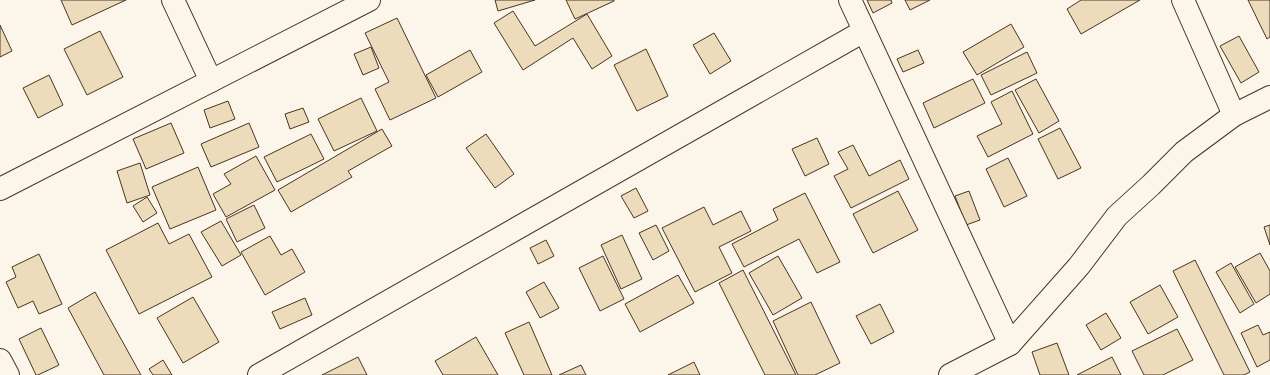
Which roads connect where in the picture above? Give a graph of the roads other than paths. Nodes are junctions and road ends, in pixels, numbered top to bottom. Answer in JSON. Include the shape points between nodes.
{"nodes":[{"id":1,"x":173,"y":0,"type":"edge"},
{"id":2,"x":369,"y":0,"type":"edge"},
{"id":3,"x":850,"y":0,"type":"edge"},
{"id":4,"x":1183,"y":0,"type":"edge"},
{"id":5,"x":864,"y":31,"type":"junction"},
{"id":6,"x":211,"y":81,"type":"junction"},
{"id":7,"x":1270,"y":97,"type":"edge"},
{"id":8,"x":1234,"y":115,"type":"junction"},
{"id":9,"x":0,"y":188,"type":"edge"},
{"id":10,"x":1010,"y":344,"type":"junction"},
{"id":11,"x":0,"y":360,"type":"edge"},
{"id":12,"x":8,"y":375,"type":"edge"},
{"id":13,"x":259,"y":375,"type":"edge"},
{"id":14,"x":950,"y":375,"type":"edge"}],
"edges":[{"from":1,"to":6,"type":"street"},
{"from":2,"to":6,"type":"street"},
{"from":3,"to":5,"type":"street"},
{"from":4,"to":8,"type":"street"},
{"from":5,"to":10,"type":"street"},
{"from":5,"to":13,"type":"street"},
{"from":6,"to":9,"type":"street"},
{"from":7,"to":8,"type":"street"},
{"from":8,"to":10,"type":"street","via":[[1184,152],[1117,216],[1079,266]]},
{"from":10,"to":14,"type":"street"},
{"from":11,"to":12,"type":"street"}]}
